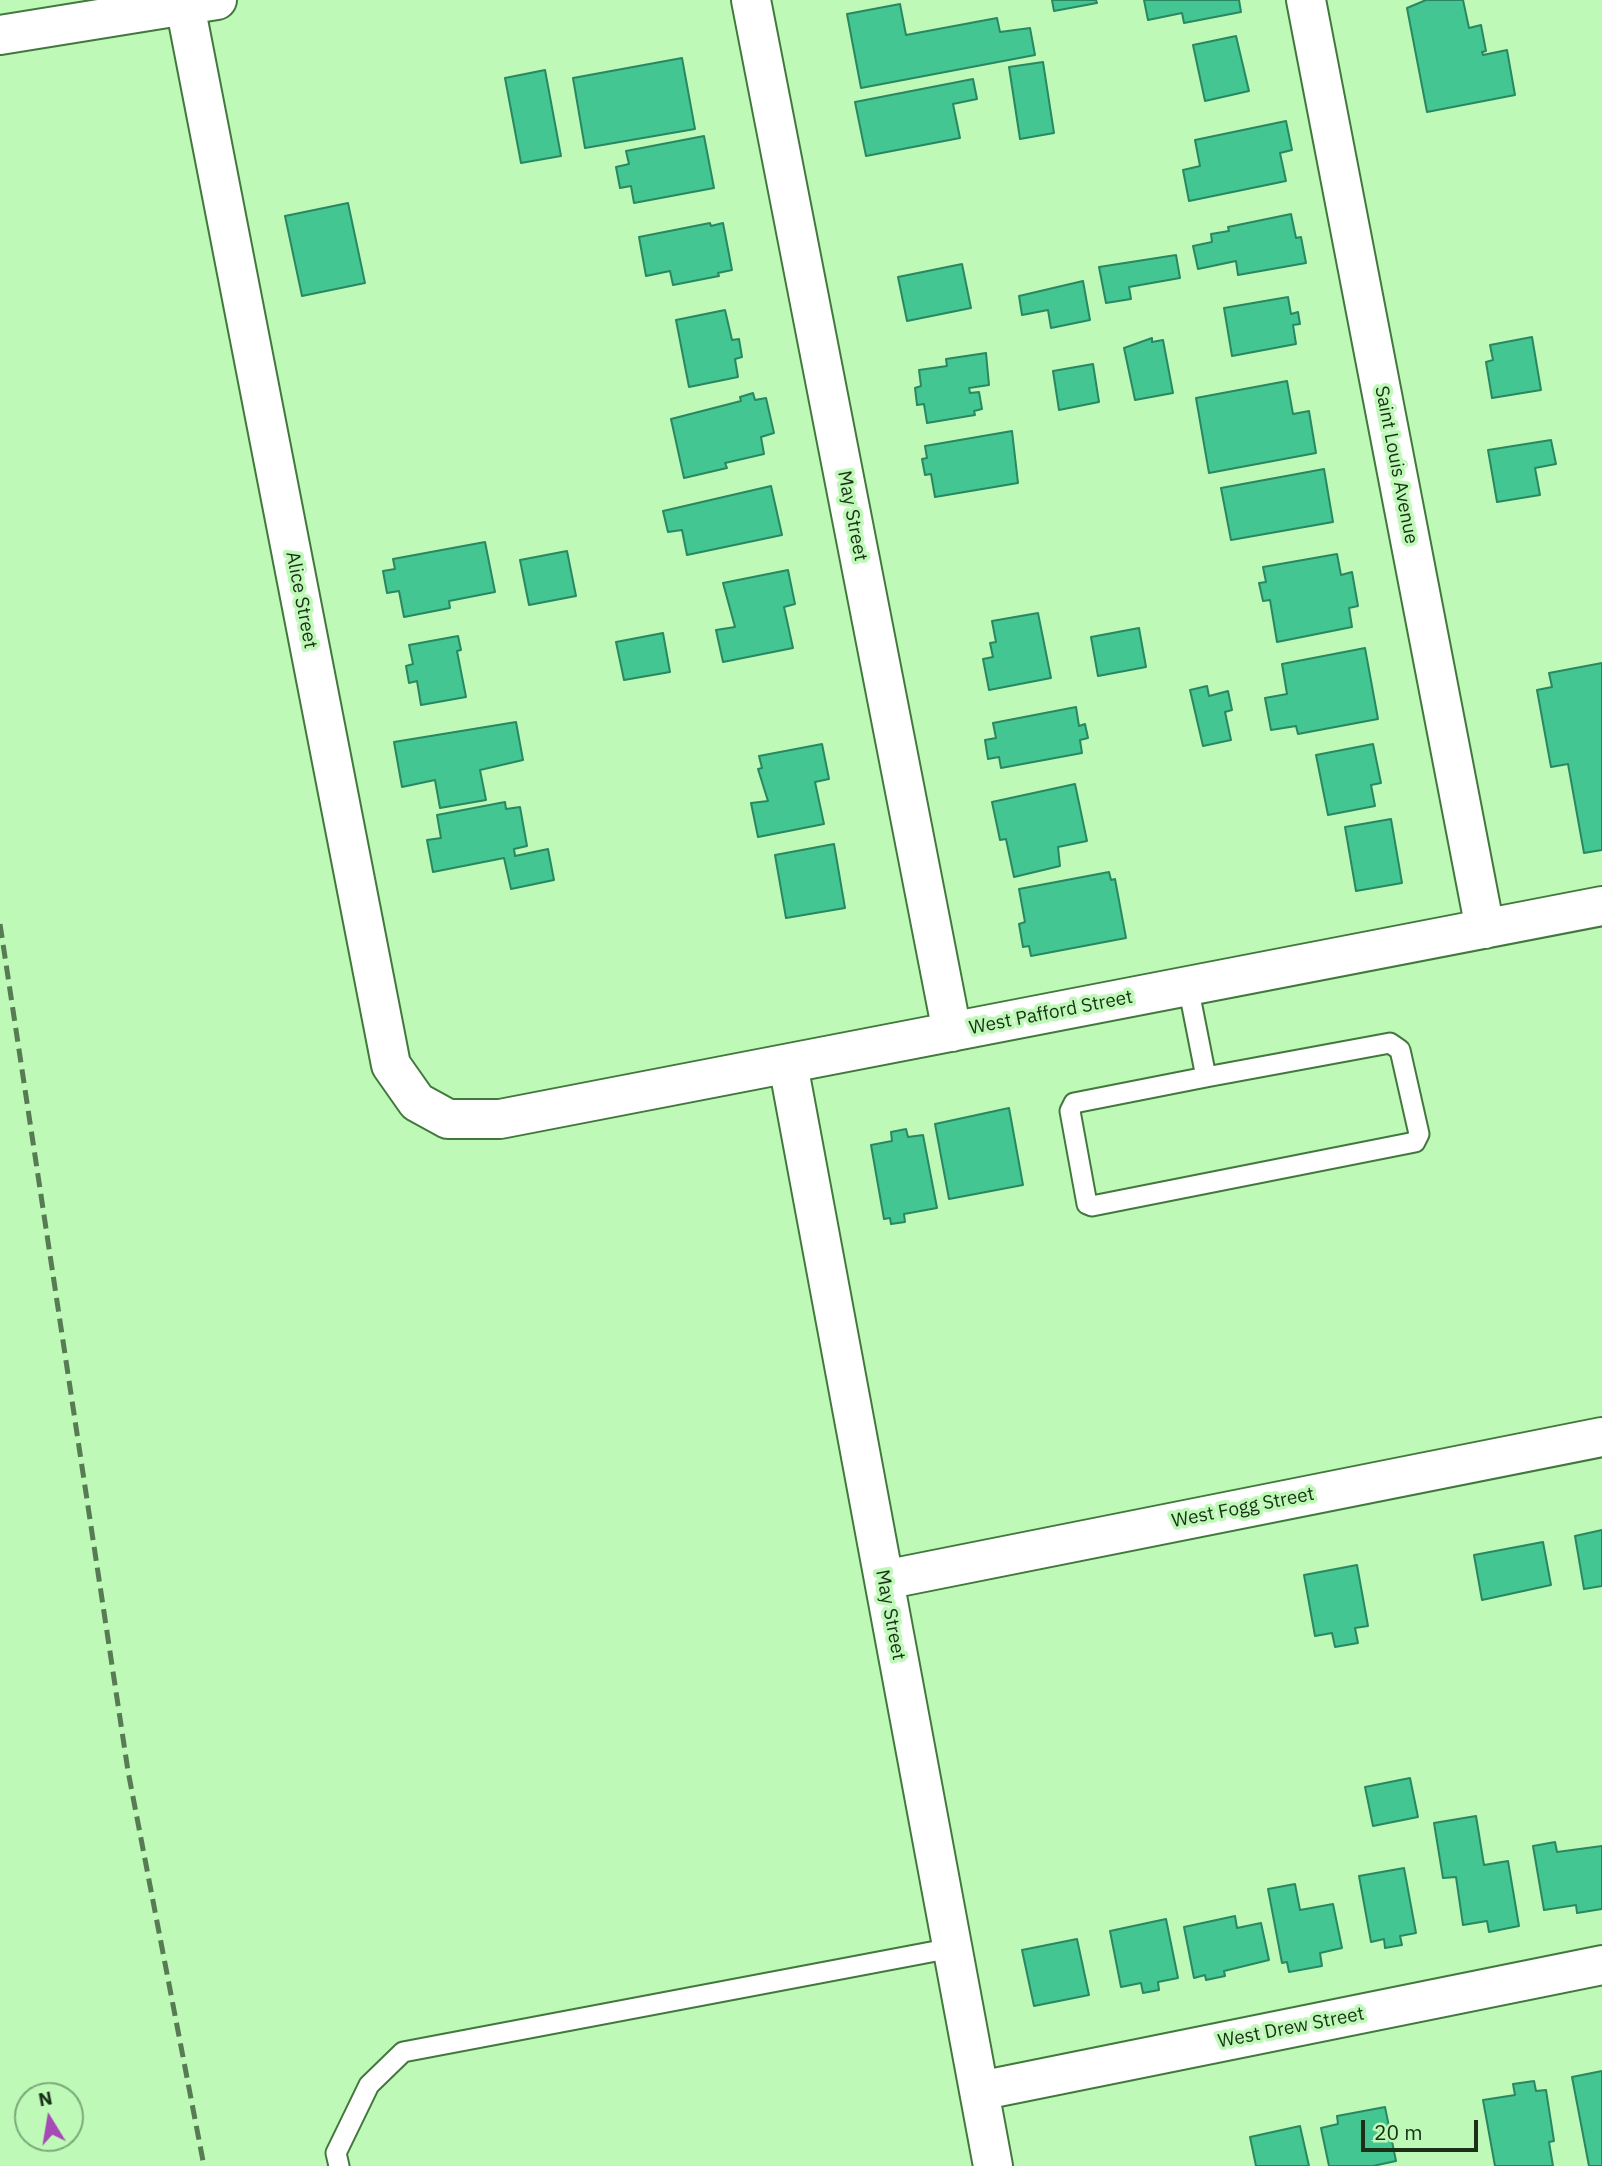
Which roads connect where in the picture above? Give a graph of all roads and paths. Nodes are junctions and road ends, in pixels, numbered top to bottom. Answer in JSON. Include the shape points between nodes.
{"nodes":[{"id":1,"x":751,"y":0,"type":"edge"},
{"id":2,"x":1306,"y":0,"type":"edge"},
{"id":3,"x":201,"y":3,"type":"edge"},
{"id":4,"x":0,"y":35,"type":"edge"},
{"id":5,"x":1602,"y":906,"type":"edge"},
{"id":6,"x":1485,"y":929,"type":"junction"},
{"id":7,"x":1188,"y":986,"type":"junction"},
{"id":8,"x":952,"y":1032,"type":"junction"},
{"id":9,"x":788,"y":1064,"type":"junction"},
{"id":10,"x":1206,"y":1077,"type":"junction"},
{"id":11,"x":500,"y":1119,"type":"joint"},
{"id":12,"x":1602,"y":1437,"type":"edge"},
{"id":13,"x":884,"y":1580,"type":"junction"},
{"id":14,"x":952,"y":1948,"type":"junction"},
{"id":15,"x":1602,"y":1965,"type":"edge"},
{"id":16,"x":979,"y":2091,"type":"junction"},
{"id":17,"x":339,"y":2166,"type":"edge"},
{"id":18,"x":993,"y":2166,"type":"edge"}],
"edges":[{"from":1,"to":8,"type":"street","name":"May Street"},
{"from":2,"to":6,"type":"street","name":"Saint Louis Avenue"},
{"from":3,"to":4,"type":"street"},
{"from":3,"to":11,"type":"street","name":"Alice Street","via":[[391,1065],[417,1102],[449,1119]]},
{"from":5,"to":6,"type":"street","name":"West Pafford Street"},
{"from":6,"to":7,"type":"street","name":"West Pafford Street"},
{"from":7,"to":8,"type":"street","name":"West Pafford Street"},
{"from":7,"to":10,"type":"lane"},
{"from":8,"to":9,"type":"street","name":"West Pafford Street"},
{"from":9,"to":11,"type":"street","name":"West Pafford Street"},
{"from":9,"to":13,"type":"street","name":"May Street"},
{"from":10,"to":10,"type":"lane","via":[[1074,1103],[1070,1111],[1087,1204],[1415,1142],[1419,1134],[1399,1050],[1390,1043]]},
{"from":12,"to":13,"type":"street","name":"West Fogg Street"},
{"from":13,"to":14,"type":"street","name":"May Street"},
{"from":14,"to":16,"type":"street","name":"May Street"},
{"from":14,"to":17,"type":"lane","via":[[403,2052],[369,2085],[336,2153]]},
{"from":15,"to":16,"type":"street","name":"West Drew Street"},
{"from":16,"to":18,"type":"street","name":"May Street"}]}
